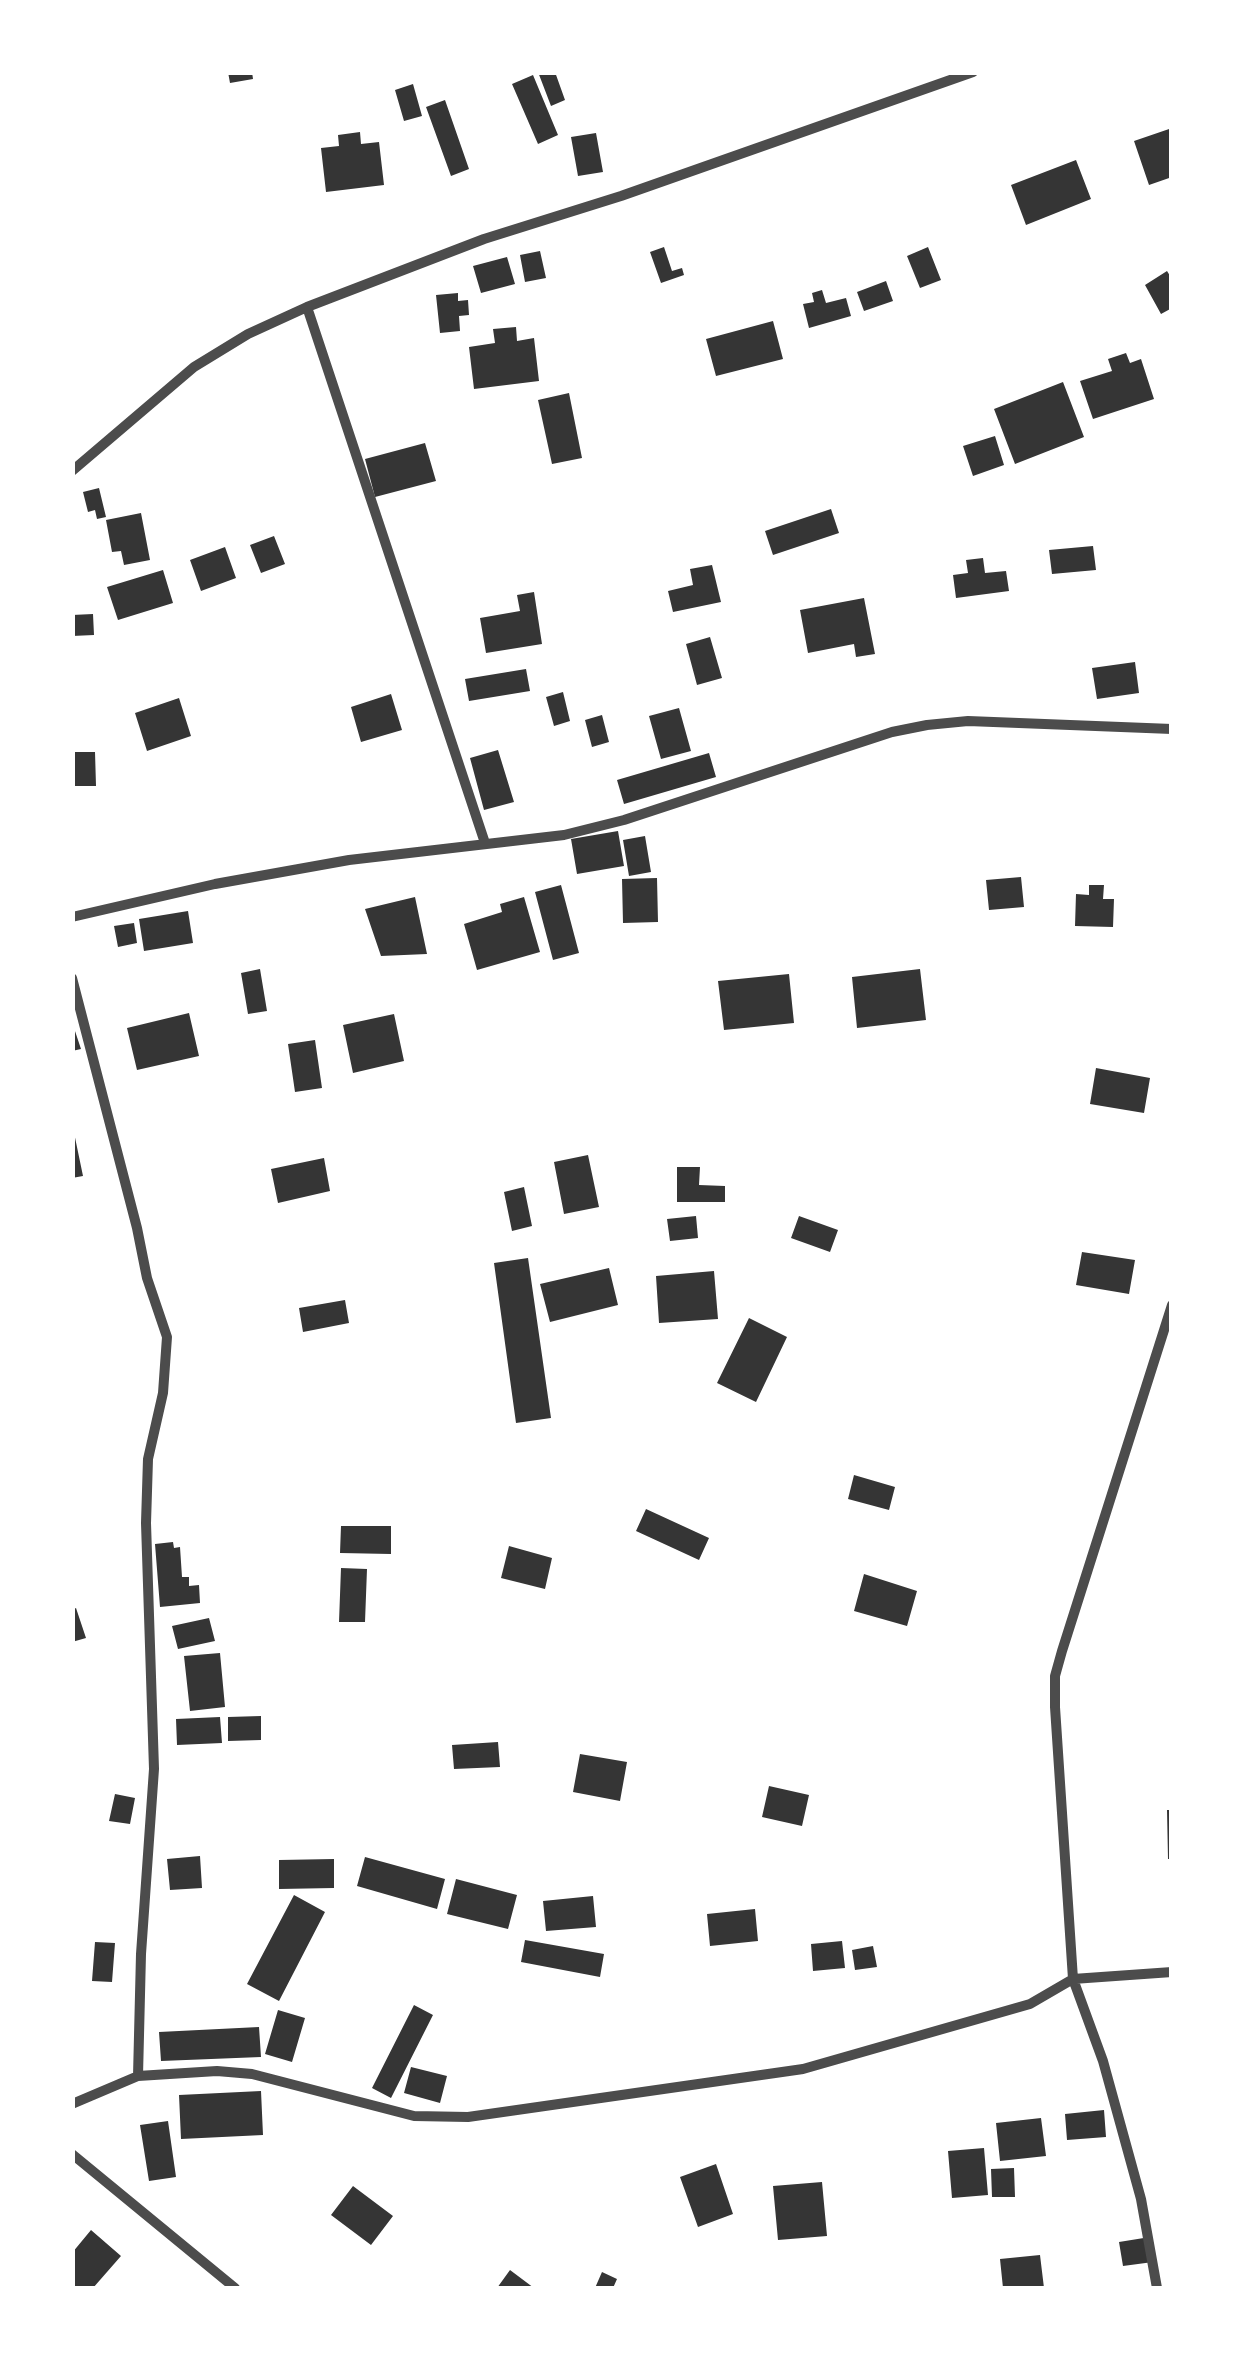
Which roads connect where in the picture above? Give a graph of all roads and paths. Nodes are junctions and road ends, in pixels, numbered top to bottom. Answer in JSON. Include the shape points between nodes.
{"nodes":[{"id":1,"x":973,"y":72,"type":"edge"},
{"id":2,"x":308,"y":308,"type":"junction"},
{"id":3,"x":72,"y":471,"type":"edge"},
{"id":4,"x":1172,"y":729,"type":"edge"},
{"id":5,"x":485,"y":843,"type":"junction"},
{"id":6,"x":72,"y":917,"type":"edge"},
{"id":7,"x":72,"y":978,"type":"edge"},
{"id":8,"x":1172,"y":1305,"type":"edge"},
{"id":9,"x":1172,"y":1972,"type":"edge"},
{"id":10,"x":1073,"y":1979,"type":"junction"},
{"id":11,"x":138,"y":2076,"type":"junction"},
{"id":12,"x":72,"y":2104,"type":"edge"},
{"id":13,"x":72,"y":2154,"type":"edge"},
{"id":14,"x":235,"y":2288,"type":"edge"},
{"id":15,"x":1157,"y":2288,"type":"edge"}],
"edges":[{"from":1,"to":2,"type":"street","via":[[484,239]]},
{"from":2,"to":3,"type":"street","via":[[194,367]]},
{"from":2,"to":5,"type":"street"},
{"from":4,"to":5,"type":"street","via":[[926,725],[624,820]]},
{"from":5,"to":6,"type":"street","via":[[280,872]]},
{"from":7,"to":11,"type":"street","via":[[147,1278],[168,1337],[164,1393],[148,1459],[154,1770]]},
{"from":8,"to":10,"type":"street","via":[[1055,1676]]},
{"from":9,"to":10,"type":"street"},
{"from":10,"to":11,"type":"street","via":[[1013,2010],[803,2069],[484,2115],[414,2116],[252,2074]]},
{"from":10,"to":15,"type":"street","via":[[1141,2199]]},
{"from":11,"to":12,"type":"street"},
{"from":13,"to":14,"type":"street"}]}
